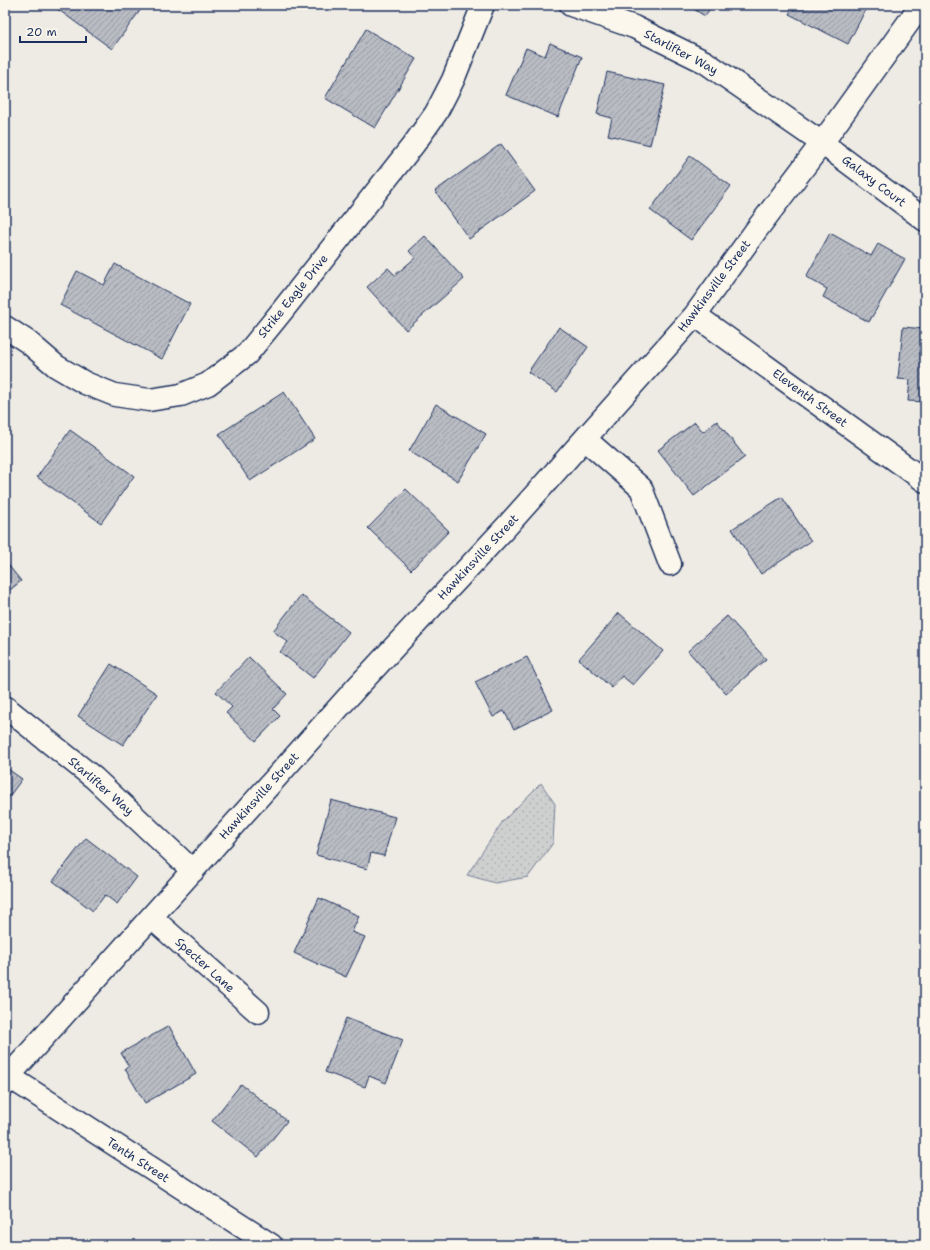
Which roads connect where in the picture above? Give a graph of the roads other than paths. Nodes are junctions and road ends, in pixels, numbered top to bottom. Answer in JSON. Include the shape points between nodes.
{"nodes":[{"id":1,"x":483,"y":5,"type":"edge"},
{"id":2,"x":571,"y":5,"type":"edge"},
{"id":3,"x":921,"y":5,"type":"edge"},
{"id":4,"x":822,"y":143,"type":"junction"},
{"id":5,"x":925,"y":220,"type":"edge"},
{"id":6,"x":695,"y":315,"type":"junction"},
{"id":7,"x":5,"y":326,"type":"edge"},
{"id":8,"x":585,"y":439,"type":"junction"},
{"id":9,"x":925,"y":480,"type":"edge"},
{"id":10,"x":670,"y":564,"type":"dead end"},
{"id":11,"x":5,"y":707,"type":"edge"},
{"id":12,"x":193,"y":870,"type":"junction"},
{"id":13,"x":152,"y":918,"type":"junction"},
{"id":14,"x":258,"y":1012,"type":"dead end"},
{"id":15,"x":6,"y":1079,"type":"edge"},
{"id":16,"x":271,"y":1245,"type":"edge"}],
"edges":[{"from":1,"to":7,"type":"street","name":"Strike Eagle Drive","via":[[453,80],[436,112],[414,144],[247,354],[208,384],[181,395],[149,400],[115,395],[85,383],[56,366]]},
{"from":2,"to":4,"type":"street","name":"Starlifter Way","via":[[634,27],[705,62]]},
{"from":3,"to":4,"type":"street","name":"Hawkinsville Street"},
{"from":4,"to":5,"type":"street","name":"Galaxy Court"},
{"from":4,"to":6,"type":"street","name":"Hawkinsville Street"},
{"from":6,"to":8,"type":"street","name":"Hawkinsville Street"},
{"from":6,"to":9,"type":"street","name":"Eleventh Street"},
{"from":8,"to":10,"type":"street","via":[[641,488]]},
{"from":8,"to":12,"type":"street","name":"Hawkinsville Street"},
{"from":11,"to":12,"type":"street","name":"Starlifter Way","via":[[94,778]]},
{"from":12,"to":13,"type":"street","name":"Hawkinsville Street"},
{"from":13,"to":14,"type":"street","name":"Specter Lane"},
{"from":13,"to":15,"type":"street","name":"Hawkinsville Street"},
{"from":15,"to":16,"type":"street","name":"Tenth Street"}]}
